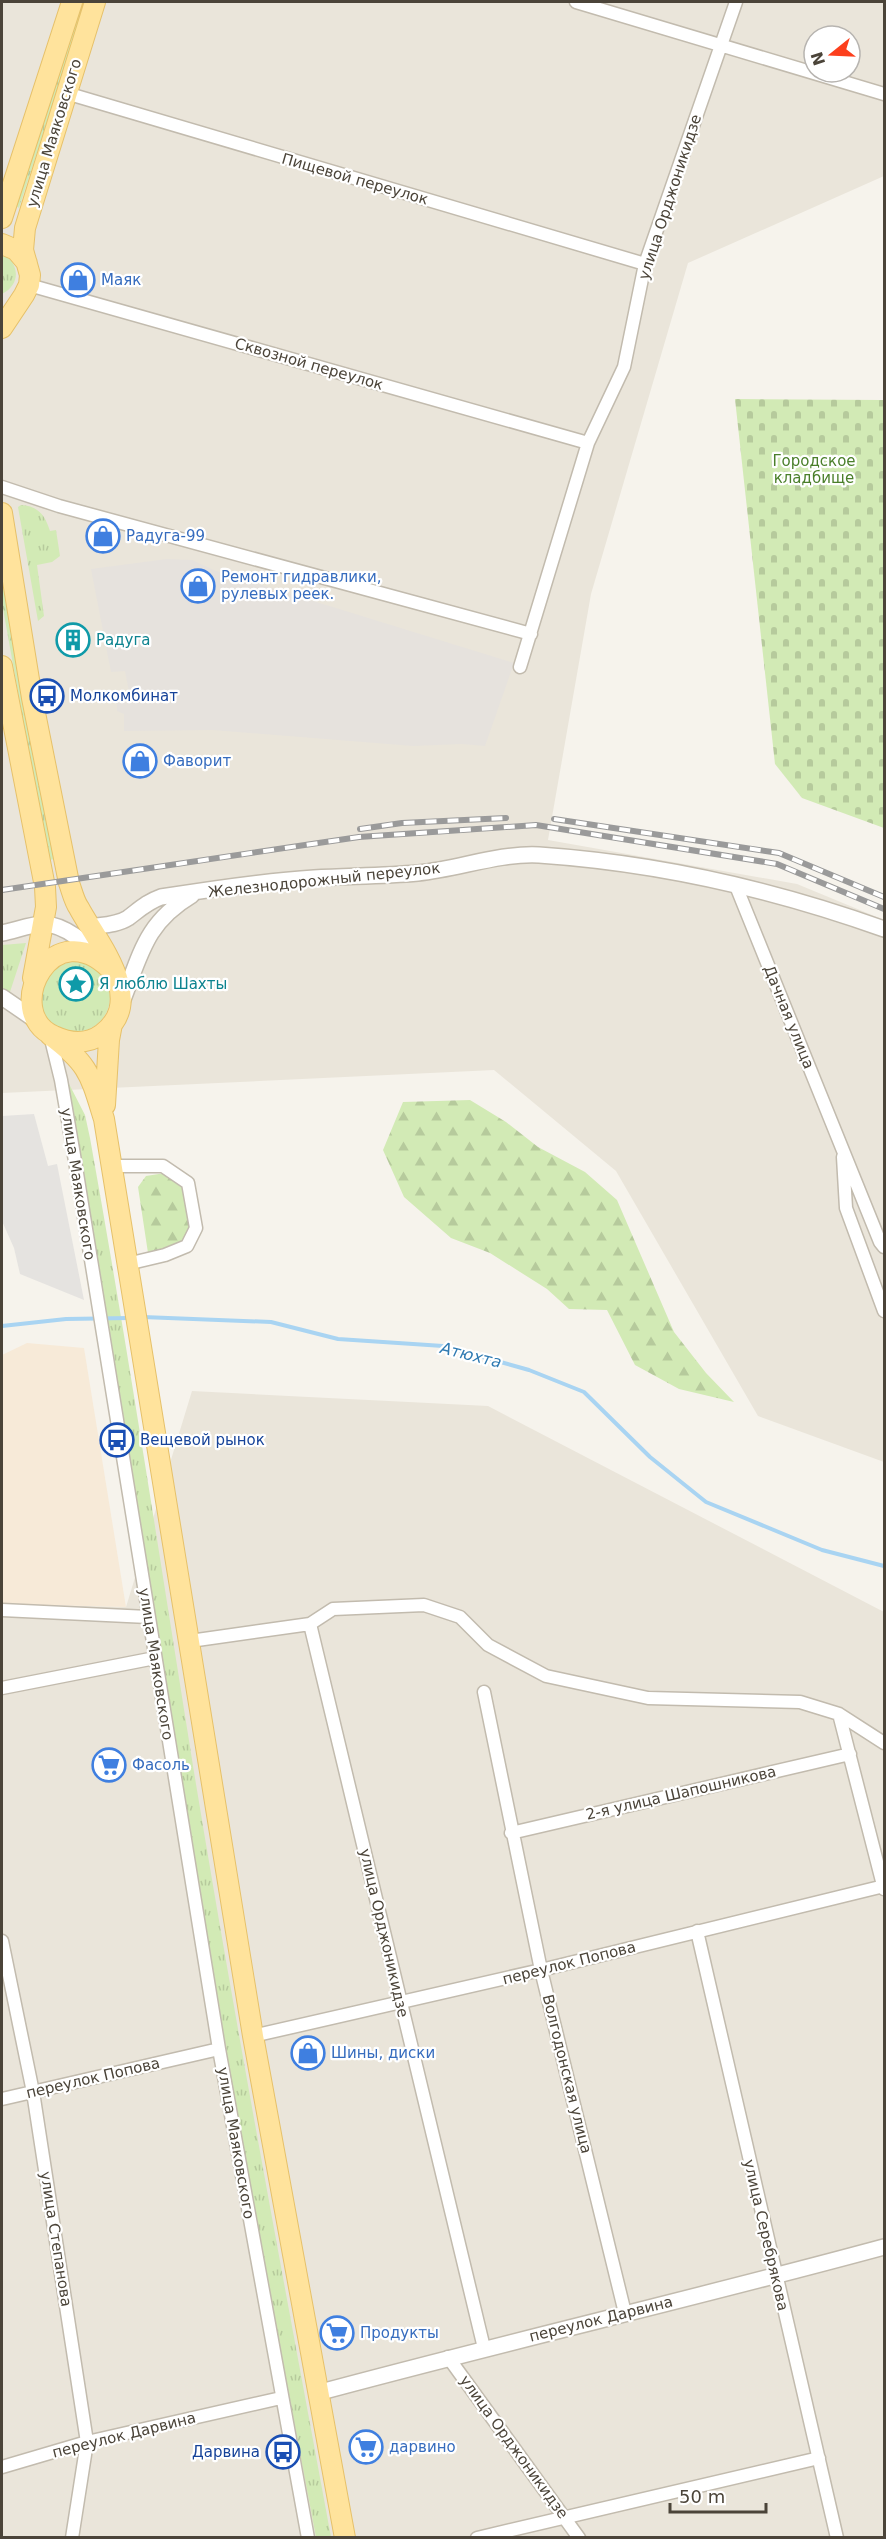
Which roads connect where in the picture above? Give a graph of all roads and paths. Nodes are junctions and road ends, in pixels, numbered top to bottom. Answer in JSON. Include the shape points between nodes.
{"nodes":[{"id":1,"x":72,"y":2,"type":"edge"},
{"id":2,"x":95,"y":2,"type":"edge"},
{"id":3,"x":576,"y":2,"type":"edge"},
{"id":4,"x":736,"y":2,"type":"edge"},
{"id":5,"x":721,"y":45,"type":"junction"},
{"id":6,"x":66,"y":93,"type":"junction"},
{"id":7,"x":885,"y":94,"type":"edge"},
{"id":8,"x":2,"y":218,"type":"edge"},
{"id":9,"x":2,"y":244,"type":"edge"},
{"id":10,"x":645,"y":264,"type":"junction"},
{"id":11,"x":29,"y":275,"type":"junction"},
{"id":12,"x":9,"y":306,"type":"edge"},
{"id":13,"x":2,"y":328,"type":"edge"},
{"id":14,"x":588,"y":443,"type":"junction"},
{"id":15,"x":2,"y":487,"type":"edge"},
{"id":16,"x":2,"y":513,"type":"edge"},
{"id":17,"x":531,"y":634,"type":"junction"},
{"id":18,"x":2,"y":666,"type":"edge"},
{"id":19,"x":520,"y":668,"type":"dead end"},
{"id":20,"x":735,"y":886,"type":"junction"},
{"id":21,"x":197,"y":893,"type":"junction"},
{"id":22,"x":44,"y":924,"type":"junction"},
{"id":23,"x":90,"y":927,"type":"junction"},
{"id":24,"x":885,"y":929,"type":"edge"},
{"id":25,"x":2,"y":933,"type":"edge"},
{"id":26,"x":108,"y":967,"type":"junction"},
{"id":27,"x":31,"y":987,"type":"junction"},
{"id":28,"x":2,"y":997,"type":"edge"},
{"id":29,"x":116,"y":1016,"type":"junction"},
{"id":30,"x":44,"y":1028,"type":"junction"},
{"id":31,"x":104,"y":1119,"type":"junction"},
{"id":32,"x":843,"y":1147,"type":"junction"},
{"id":33,"x":111,"y":1166,"type":"junction"},
{"id":34,"x":885,"y":1247,"type":"edge"},
{"id":35,"x":129,"y":1271,"type":"junction"},
{"id":36,"x":885,"y":1311,"type":"edge"},
{"id":37,"x":2,"y":1610,"type":"edge"},
{"id":38,"x":148,"y":1617,"type":"junction"},
{"id":39,"x":310,"y":1624,"type":"junction"},
{"id":40,"x":190,"y":1641,"type":"junction"},
{"id":41,"x":155,"y":1658,"type":"junction"},
{"id":42,"x":2,"y":1688,"type":"edge"},
{"id":43,"x":484,"y":1692,"type":"dead end"},
{"id":44,"x":839,"y":1714,"type":"junction"},
{"id":45,"x":885,"y":1743,"type":"edge"},
{"id":46,"x":850,"y":1754,"type":"junction"},
{"id":47,"x":512,"y":1833,"type":"junction"},
{"id":48,"x":884,"y":1888,"type":"edge"},
{"id":49,"x":698,"y":1931,"type":"junction"},
{"id":50,"x":2,"y":1941,"type":"edge"},
{"id":51,"x":542,"y":1970,"type":"junction"},
{"id":52,"x":400,"y":2003,"type":"junction"},
{"id":53,"x":253,"y":2036,"type":"junction"},
{"id":54,"x":219,"y":2049,"type":"junction"},
{"id":55,"x":33,"y":2092,"type":"junction"},
{"id":56,"x":2,"y":2099,"type":"edge"},
{"id":57,"x":885,"y":2247,"type":"edge"},
{"id":58,"x":775,"y":2276,"type":"junction"},
{"id":59,"x":625,"y":2313,"type":"junction"},
{"id":60,"x":484,"y":2348,"type":"junction"},
{"id":61,"x":448,"y":2357,"type":"junction"},
{"id":62,"x":317,"y":2393,"type":"junction"},
{"id":63,"x":281,"y":2398,"type":"junction"},
{"id":64,"x":87,"y":2442,"type":"junction"},
{"id":65,"x":819,"y":2458,"type":"junction"},
{"id":66,"x":2,"y":2467,"type":"edge"},
{"id":67,"x":565,"y":2517,"type":"junction"},
{"id":68,"x":72,"y":2538,"type":"edge"},
{"id":69,"x":308,"y":2538,"type":"edge"},
{"id":70,"x":345,"y":2538,"type":"edge"},
{"id":71,"x":477,"y":2538,"type":"edge"},
{"id":72,"x":579,"y":2538,"type":"edge"},
{"id":73,"x":837,"y":2538,"type":"edge"}],
"edges":[{"from":1,"to":8,"type":"main road","name":"улица Маяковского"},
{"from":2,"to":6,"type":"main road","name":"улица Маяковского"},
{"from":3,"to":5,"type":"street"},
{"from":4,"to":5,"type":"street","name":"улица Орджоникидзе"},
{"from":5,"to":7,"type":"street"},
{"from":5,"to":10,"type":"street","name":"улица Орджоникидзе"},
{"from":6,"to":10,"type":"street","name":"Пищевой переулок"},
{"from":6,"to":11,"type":"main road","name":"улица Маяковского","via":[[25,228],[23,250]]},
{"from":9,"to":11,"type":"main road","via":[[16,250]]},
{"from":10,"to":14,"type":"street","name":"улица Орджоникидзе","via":[[624,367]]},
{"from":11,"to":12,"type":"main road","via":[[24,295]]},
{"from":11,"to":14,"type":"street","name":"Сквозной переулок"},
{"from":12,"to":13,"type":"main road"},
{"from":14,"to":17,"type":"street","name":"улица Орджоникидзе"},
{"from":15,"to":17,"type":"street","via":[[59,506]]},
{"from":16,"to":23,"type":"main road","via":[[57,827],[69,883]]},
{"from":17,"to":19,"type":"street","name":"улица Орджоникидзе"},
{"from":18,"to":22,"type":"main road","via":[[45,887]]},
{"from":20,"to":21,"type":"street","name":"Железнодорожный переулок","via":[[657,869],[538,855],[507,856],[421,872],[311,878]]},
{"from":20,"to":24,"type":"street","name":"Железнодорожный переулок","via":[[781,896]]},
{"from":20,"to":32,"type":"street","name":"Дачная улица"},
{"from":21,"to":23,"type":"street","name":"Железнодорожный переулок","via":[[161,897],[146,902],[126,919]]},
{"from":21,"to":29,"type":"street","via":[[160,918],[147,938]]},
{"from":22,"to":25,"type":"street"},
{"from":22,"to":26,"type":"street","via":[[67,931],[84,942]]},
{"from":22,"to":27,"type":"main road"},
{"from":23,"to":26,"type":"main road","via":[[105,949]]},
{"from":26,"to":27,"type":"main road","via":[[86,953],[68,952],[51,959],[39,970]]},
{"from":26,"to":29,"type":"main road","via":[[120,990]]},
{"from":27,"to":30,"type":"main road","via":[[31,1004]]},
{"from":28,"to":30,"type":"street"},
{"from":29,"to":30,"type":"main road","via":[[100,1035],[82,1042],[66,1041]]},
{"from":29,"to":31,"type":"main road","via":[[109,1040]]},
{"from":30,"to":31,"type":"main road","via":[[81,1060],[92,1078]]},
{"from":30,"to":38,"type":"street","name":"улица Маяковского","via":[[63,1092]]},
{"from":31,"to":33,"type":"main road"},
{"from":32,"to":34,"type":"street","name":"Дачная улица"},
{"from":32,"to":36,"type":"street","name":"Дачная улица","via":[[846,1208]]},
{"from":33,"to":35,"type":"main road"},
{"from":33,"to":35,"type":"street","via":[[163,1166],[188,1183],[196,1228],[187,1246]]},
{"from":35,"to":40,"type":"main road"},
{"from":37,"to":38,"type":"street"},
{"from":38,"to":41,"type":"street","name":"улица Маяковского"},
{"from":39,"to":40,"type":"street"},
{"from":39,"to":44,"type":"street","via":[[333,1609],[424,1605],[460,1617],[488,1644],[546,1676],[648,1698],[800,1702]]},
{"from":39,"to":52,"type":"street","name":"улица Орджоникидзе"},
{"from":40,"to":53,"type":"main road"},
{"from":41,"to":42,"type":"street"},
{"from":41,"to":54,"type":"street","name":"улица Маяковского"},
{"from":43,"to":47,"type":"street","name":"Волгодонская улица"},
{"from":44,"to":45,"type":"street"},
{"from":44,"to":46,"type":"street"},
{"from":46,"to":47,"type":"street","name":"2-я улица Шапошникова"},
{"from":46,"to":48,"type":"street"},
{"from":47,"to":51,"type":"street","name":"Волгодонская улица"},
{"from":48,"to":49,"type":"street","name":"переулок Попова"},
{"from":49,"to":51,"type":"street","name":"переулок Попова"},
{"from":49,"to":58,"type":"street","name":"улица Серебрякова"},
{"from":50,"to":55,"type":"street","name":"улица Степанова"},
{"from":51,"to":52,"type":"street","name":"переулок Попова"},
{"from":51,"to":59,"type":"street","name":"Волгодонская улица"},
{"from":52,"to":53,"type":"street","name":"переулок Попова"},
{"from":52,"to":60,"type":"street","name":"улица Орджоникидзе"},
{"from":53,"to":62,"type":"main road"},
{"from":54,"to":55,"type":"street","name":"переулок Попова"},
{"from":54,"to":63,"type":"street","name":"улица Маяковского"},
{"from":55,"to":56,"type":"street","name":"переулок Попова"},
{"from":55,"to":64,"type":"street","name":"улица Степанова"},
{"from":57,"to":58,"type":"street","name":"переулок Дарвина"},
{"from":58,"to":59,"type":"street","name":"переулок Дарвина"},
{"from":58,"to":65,"type":"street","name":"улица Серебрякова"},
{"from":59,"to":60,"type":"street","name":"переулок Дарвина"},
{"from":60,"to":61,"type":"street","name":"переулок Дарвина"},
{"from":61,"to":62,"type":"street","name":"переулок Дарвина"},
{"from":61,"to":67,"type":"street","name":"улица Орджоникидзе"},
{"from":62,"to":70,"type":"main road"},
{"from":63,"to":64,"type":"street","name":"переулок Дарвина"},
{"from":63,"to":69,"type":"street","name":"улица Маяковского"},
{"from":64,"to":66,"type":"street","name":"переулок Дарвина"},
{"from":64,"to":68,"type":"street","name":"улица Степанова"},
{"from":65,"to":67,"type":"street"},
{"from":65,"to":73,"type":"street","name":"улица Серебрякова"},
{"from":67,"to":71,"type":"street"},
{"from":67,"to":72,"type":"street","name":"улица Орджоникидзе"}]}
